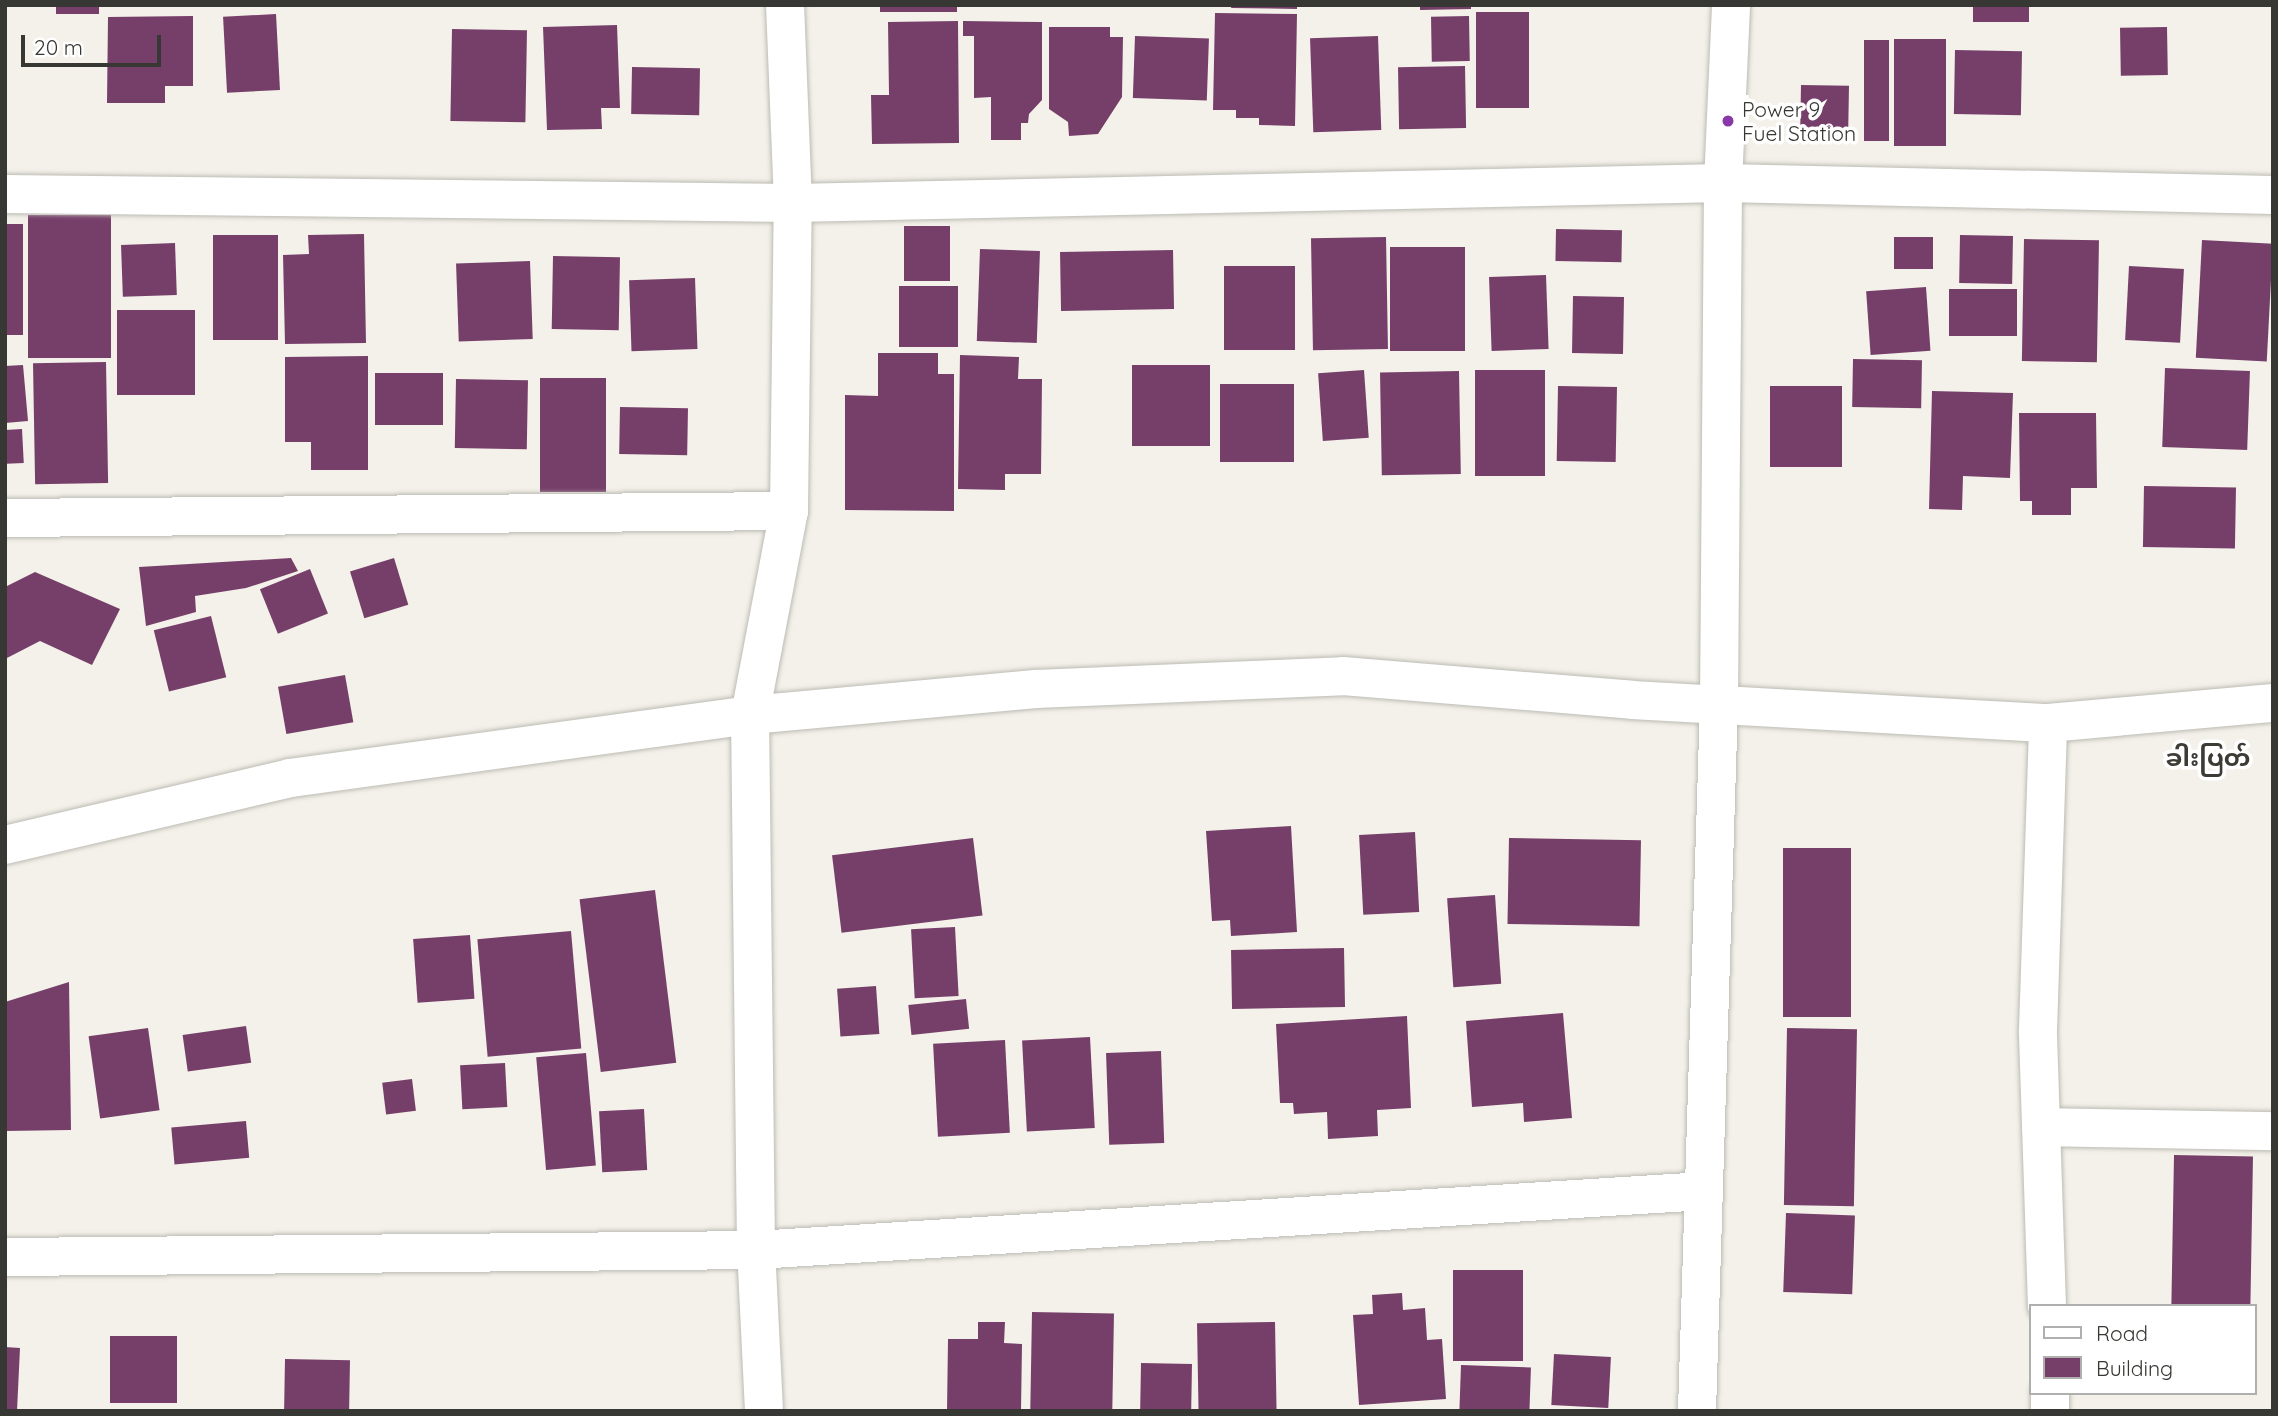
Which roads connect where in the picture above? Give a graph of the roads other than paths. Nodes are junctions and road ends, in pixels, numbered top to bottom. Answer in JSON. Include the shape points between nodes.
{"nodes":[{"id":1,"x":785,"y":5,"type":"edge"},
{"id":2,"x":1731,"y":5,"type":"edge"},
{"id":3,"x":1723,"y":183,"type":"junction"},
{"id":4,"x":5,"y":194,"type":"edge"},
{"id":5,"x":2273,"y":195,"type":"edge"},
{"id":6,"x":793,"y":203,"type":"junction"},
{"id":7,"x":789,"y":511,"type":"junction"},
{"id":8,"x":5,"y":518,"type":"edge"},
{"id":9,"x":2273,"y":703,"type":"edge"},
{"id":10,"x":1719,"y":705,"type":"junction"},
{"id":11,"x":750,"y":715,"type":"junction"},
{"id":12,"x":2048,"y":723,"type":"junction"},
{"id":13,"x":5,"y":845,"type":"edge"},
{"id":14,"x":2041,"y":1127,"type":"junction"},
{"id":15,"x":2273,"y":1131,"type":"edge"},
{"id":16,"x":1704,"y":1191,"type":"junction"},
{"id":17,"x":756,"y":1250,"type":"junction"},
{"id":18,"x":5,"y":1257,"type":"edge"},
{"id":19,"x":2047,"y":1304,"type":"edge"},
{"id":20,"x":764,"y":1411,"type":"edge"},
{"id":21,"x":1697,"y":1411,"type":"edge"}],
"edges":[{"from":1,"to":6,"type":"street"},
{"from":2,"to":3,"type":"street"},
{"from":3,"to":5,"type":"street"},
{"from":3,"to":6,"type":"street"},
{"from":3,"to":10,"type":"street"},
{"from":4,"to":6,"type":"street"},
{"from":6,"to":7,"type":"street"},
{"from":7,"to":8,"type":"street"},
{"from":7,"to":11,"type":"street"},
{"from":9,"to":12,"type":"street"},
{"from":10,"to":11,"type":"street","via":[[1343,676],[1036,689]]},
{"from":10,"to":12,"type":"street"},
{"from":10,"to":16,"type":"street"},
{"from":11,"to":13,"type":"street","via":[[290,778]]},
{"from":11,"to":17,"type":"street"},
{"from":12,"to":14,"type":"street","via":[[2038,1031]]},
{"from":14,"to":15,"type":"street"},
{"from":14,"to":19,"type":"street"},
{"from":16,"to":17,"type":"street"},
{"from":16,"to":21,"type":"street"},
{"from":17,"to":18,"type":"street"},
{"from":17,"to":20,"type":"street"}]}
